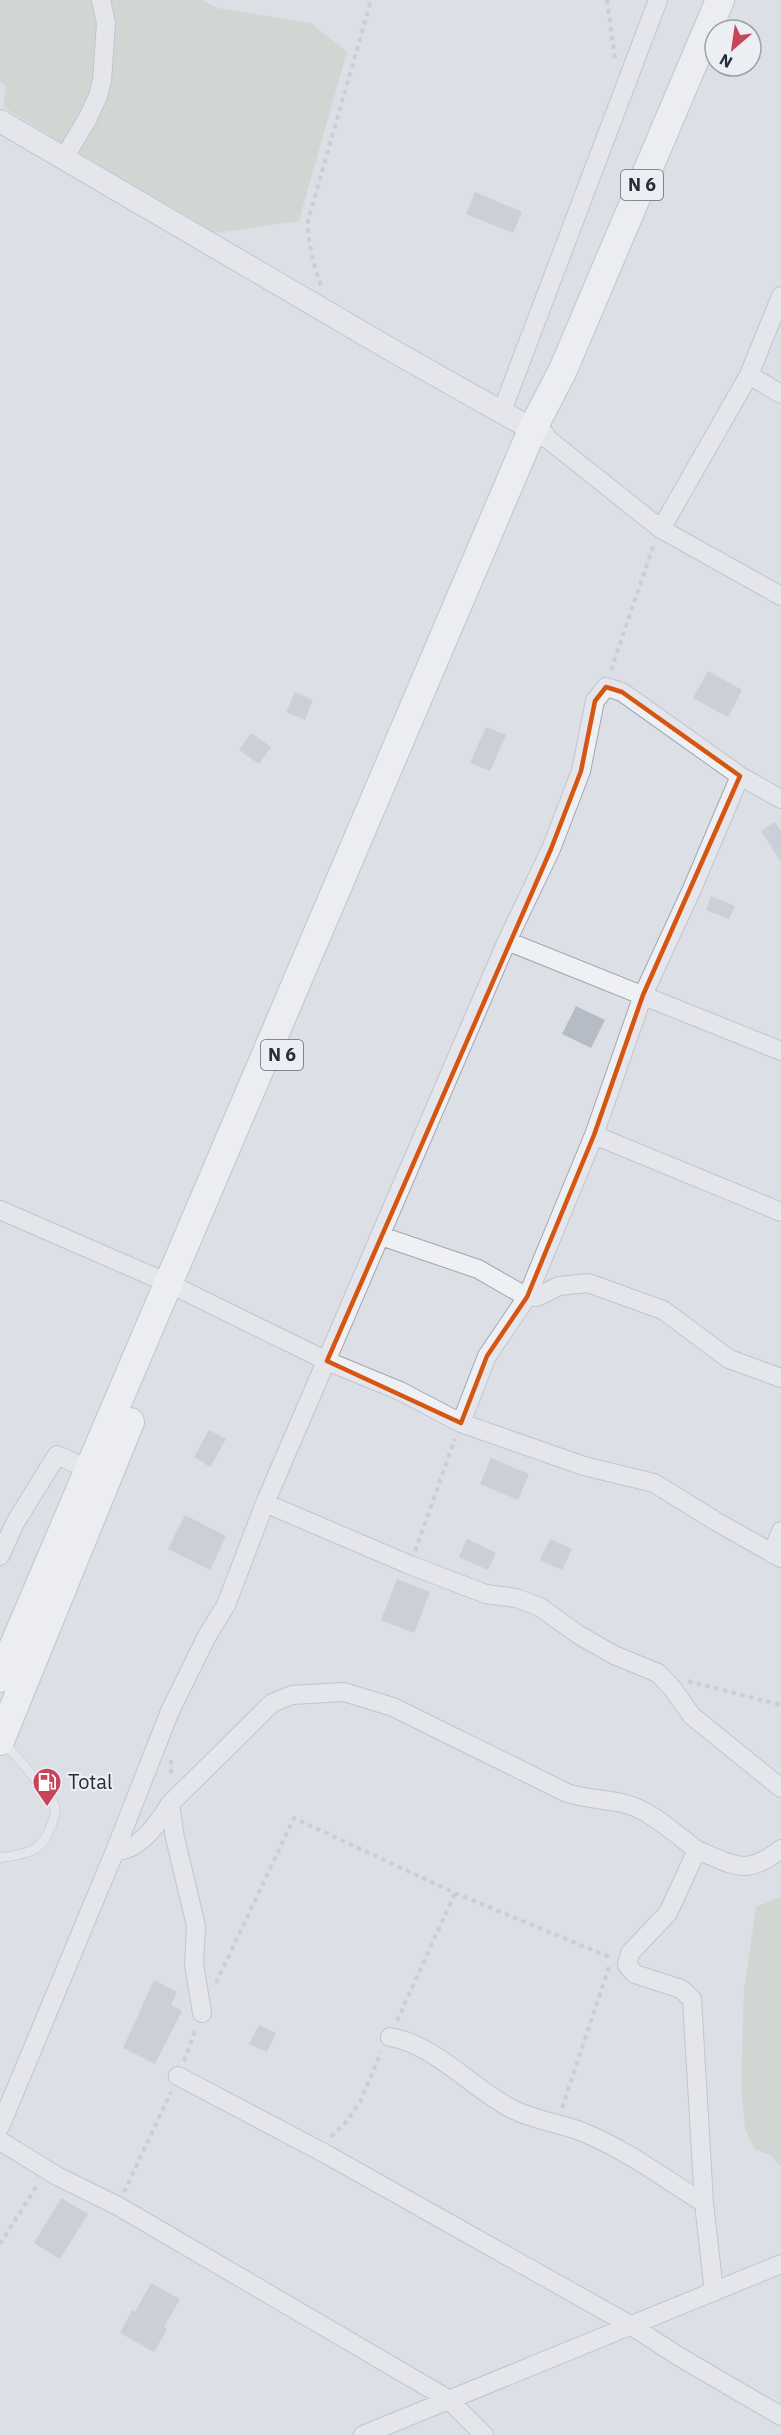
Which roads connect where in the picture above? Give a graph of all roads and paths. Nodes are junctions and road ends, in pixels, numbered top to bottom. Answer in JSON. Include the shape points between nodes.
{"nodes":[{"id":1,"x":101,"y":0,"type":"edge"},
{"id":2,"x":370,"y":0,"type":"edge"},
{"id":3,"x":607,"y":0,"type":"edge"},
{"id":4,"x":658,"y":0,"type":"edge"},
{"id":5,"x":720,"y":0,"type":"edge"},
{"id":6,"x":616,"y":65,"type":"dead end"},
{"id":7,"x":0,"y":121,"type":"edge"},
{"id":8,"x":64,"y":158,"type":"junction"},
{"id":9,"x":323,"y":290,"type":"dead end"},
{"id":10,"x":781,"y":296,"type":"edge"},
{"id":11,"x":749,"y":375,"type":"junction"},
{"id":12,"x":781,"y":394,"type":"edge"},
{"id":13,"x":502,"y":411,"type":"junction"},
{"id":14,"x":538,"y":432,"type":"junction"},
{"id":15,"x":661,"y":529,"type":"junction"},
{"id":16,"x":781,"y":596,"type":"edge"},
{"id":17,"x":606,"y":687,"type":"junction"},
{"id":18,"x":740,"y":776,"type":"junction"},
{"id":19,"x":781,"y":799,"type":"edge"},
{"id":20,"x":507,"y":941,"type":"junction"},
{"id":21,"x":643,"y":995,"type":"junction"},
{"id":22,"x":781,"y":1051,"type":"edge"},
{"id":23,"x":594,"y":1135,"type":"junction"},
{"id":24,"x":0,"y":1210,"type":"edge"},
{"id":25,"x":781,"y":1212,"type":"edge"},
{"id":26,"x":381,"y":1236,"type":"junction"},
{"id":27,"x":176,"y":1287,"type":"junction"},
{"id":28,"x":527,"y":1297,"type":"junction"},
{"id":29,"x":327,"y":1361,"type":"junction"},
{"id":30,"x":781,"y":1378,"type":"edge"},
{"id":31,"x":461,"y":1423,"type":"junction"},
{"id":32,"x":90,"y":1470,"type":"junction"},
{"id":33,"x":265,"y":1503,"type":"junction"},
{"id":34,"x":781,"y":1531,"type":"edge"},
{"id":35,"x":0,"y":1556,"type":"edge"},
{"id":36,"x":776,"y":1556,"type":"edge"},
{"id":37,"x":410,"y":1565,"type":"junction"},
{"id":38,"x":658,"y":1673,"type":"junction"},
{"id":39,"x":0,"y":1678,"type":"edge"},
{"id":40,"x":781,"y":1705,"type":"edge"},
{"id":41,"x":1,"y":1740,"type":"edge"},
{"id":42,"x":781,"y":1788,"type":"edge"},
{"id":43,"x":170,"y":1804,"type":"junction"},
{"id":44,"x":294,"y":1818,"type":"dead end"},
{"id":45,"x":781,"y":1849,"type":"edge"},
{"id":46,"x":697,"y":1850,"type":"junction"},
{"id":47,"x":115,"y":1851,"type":"junction"},
{"id":48,"x":0,"y":1858,"type":"edge"},
{"id":49,"x":620,"y":1962,"type":"junction"},
{"id":50,"x":202,"y":2013,"type":"dead end"},
{"id":51,"x":390,"y":2037,"type":"dead end"},
{"id":52,"x":178,"y":2076,"type":"dead end"},
{"id":53,"x":556,"y":2126,"type":"junction"},
{"id":54,"x":0,"y":2127,"type":"edge"},
{"id":55,"x":0,"y":2141,"type":"edge"},
{"id":56,"x":57,"y":2176,"type":"junction"},
{"id":57,"x":704,"y":2203,"type":"junction"},
{"id":58,"x":0,"y":2244,"type":"edge"},
{"id":59,"x":781,"y":2264,"type":"edge"},
{"id":60,"x":714,"y":2292,"type":"junction"},
{"id":61,"x":632,"y":2326,"type":"junction"},
{"id":62,"x":448,"y":2399,"type":"junction"},
{"id":63,"x":781,"y":2416,"type":"edge"},
{"id":64,"x":363,"y":2435,"type":"edge"},
{"id":65,"x":484,"y":2435,"type":"edge"}],
"edges":[{"from":1,"to":8,"type":"street","via":[[106,23],[102,81],[88,118]]},
{"from":2,"to":9,"type":"path","via":[[308,221],[312,262]]},
{"from":3,"to":6,"type":"path"},
{"from":4,"to":13,"type":"street"},
{"from":5,"to":14,"type":"main road","number":"N 6"},
{"from":7,"to":8,"type":"street"},
{"from":8,"to":13,"type":"street"},
{"from":10,"to":11,"type":"street"},
{"from":11,"to":12,"type":"street"},
{"from":11,"to":15,"type":"street"},
{"from":13,"to":14,"type":"street"},
{"from":14,"to":15,"type":"street"},
{"from":14,"to":27,"type":"main road","number":"N 6"},
{"from":15,"to":16,"type":"street"},
{"from":15,"to":17,"type":"path","via":[[648,556]]},
{"from":17,"to":18,"type":"street","via":[[622,692]]},
{"from":17,"to":20,"type":"street","via":[[595,701],[582,771],[551,849]]},
{"from":18,"to":19,"type":"street"},
{"from":18,"to":21,"type":"street"},
{"from":20,"to":21,"type":"street"},
{"from":20,"to":26,"type":"street"},
{"from":21,"to":22,"type":"street"},
{"from":21,"to":23,"type":"street"},
{"from":23,"to":25,"type":"street"},
{"from":23,"to":28,"type":"street"},
{"from":24,"to":27,"type":"street"},
{"from":26,"to":28,"type":"street","via":[[478,1269]]},
{"from":26,"to":29,"type":"street"},
{"from":27,"to":29,"type":"street"},
{"from":27,"to":32,"type":"main road","number":"N 6"},
{"from":27,"to":41,"type":"main road","number":"N 6","via":[[168,1322],[114,1466]]},
{"from":28,"to":30,"type":"street","via":[[537,1297],[559,1286],[588,1282],[663,1310],[729,1359]]},
{"from":28,"to":31,"type":"street","via":[[487,1356]]},
{"from":29,"to":31,"type":"street","via":[[400,1391]]},
{"from":29,"to":33,"type":"street"},
{"from":31,"to":36,"type":"street","via":[[584,1466],[654,1483]]},
{"from":31,"to":37,"type":"path"},
{"from":32,"to":35,"type":"street","via":[[57,1455],[15,1523]]},
{"from":32,"to":39,"type":"main road","number":"N 6"},
{"from":33,"to":37,"type":"street"},
{"from":33,"to":47,"type":"street","via":[[226,1605],[170,1711]]},
{"from":34,"to":36,"type":"street"},
{"from":37,"to":38,"type":"street","via":[[486,1594],[516,1598],[540,1607],[614,1655]]},
{"from":38,"to":40,"type":"path"},
{"from":38,"to":42,"type":"street","via":[[692,1716]]},
{"from":41,"to":48,"type":"lane","via":[[52,1801],[55,1816],[39,1848]]},
{"from":43,"to":46,"type":"street","via":[[272,1703],[292,1695],[344,1692],[393,1707],[567,1793],[589,1800],[624,1803],[640,1810]]},
{"from":43,"to":47,"type":"street","via":[[159,1822],[137,1843],[124,1851]]},
{"from":43,"to":50,"type":"street","via":[[196,1926],[194,1964]]},
{"from":44,"to":49,"type":"path","via":[[455,1893]]},
{"from":45,"to":46,"type":"street","via":[[750,1867],[727,1864]]},
{"from":46,"to":49,"type":"street","via":[[668,1913]]},
{"from":47,"to":54,"type":"street"},
{"from":49,"to":53,"type":"path"},
{"from":49,"to":57,"type":"street","via":[[635,1974],[681,1989],[692,1999]]},
{"from":51,"to":53,"type":"street","via":[[404,2039],[439,2059],[512,2109]]},
{"from":52,"to":61,"type":"street"},
{"from":53,"to":57,"type":"street","via":[[583,2132],[616,2148]]},
{"from":55,"to":56,"type":"street"},
{"from":56,"to":58,"type":"path","via":[[39,2182]]},
{"from":56,"to":62,"type":"street","via":[[117,2206]]},
{"from":57,"to":60,"type":"street"},
{"from":59,"to":60,"type":"street"},
{"from":60,"to":61,"type":"street"},
{"from":61,"to":62,"type":"street"},
{"from":61,"to":63,"type":"street"},
{"from":62,"to":64,"type":"street"},
{"from":62,"to":65,"type":"street"}]}
